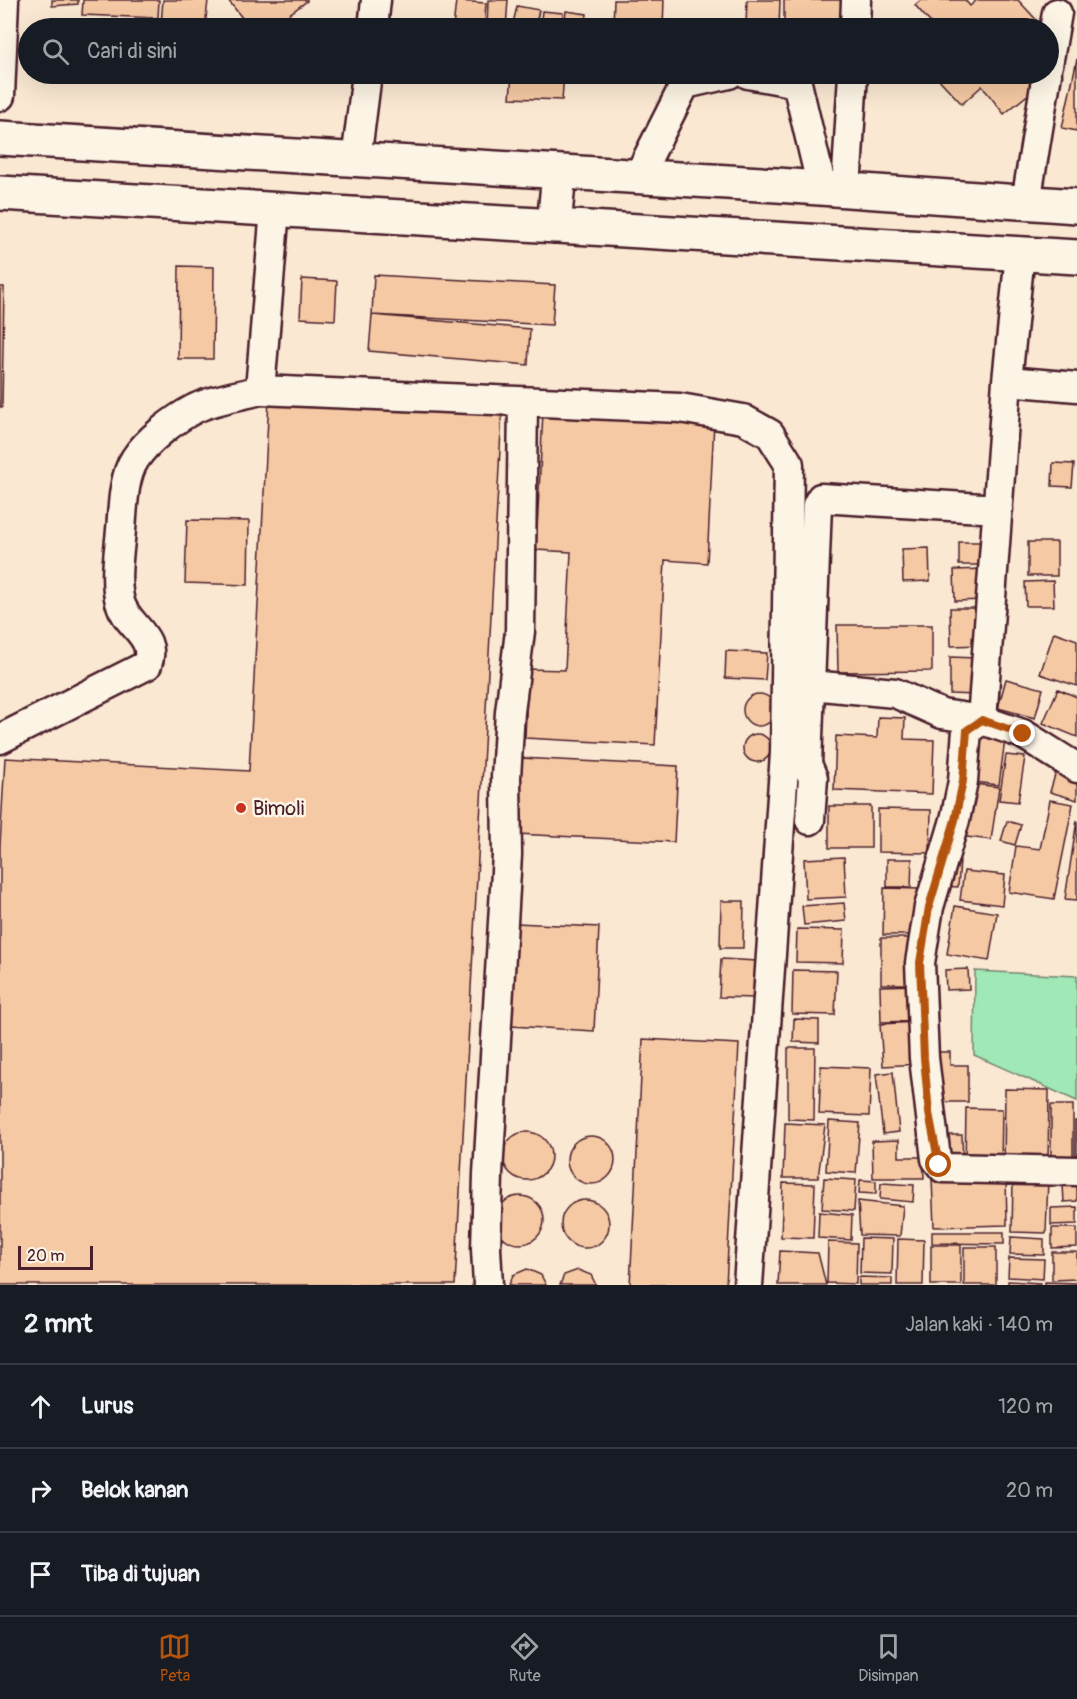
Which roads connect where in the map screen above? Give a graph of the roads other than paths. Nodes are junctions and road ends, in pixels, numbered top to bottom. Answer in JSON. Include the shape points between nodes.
{"nodes":[{"id":1,"x":4,"y":0,"type":"edge"},
{"id":2,"x":376,"y":0,"type":"edge"},
{"id":3,"x":856,"y":0,"type":"edge"},
{"id":4,"x":1057,"y":13,"type":"dead end"},
{"id":5,"x":374,"y":18,"type":"edge"},
{"id":6,"x":855,"y":18,"type":"edge"},
{"id":7,"x":1056,"y":18,"type":"edge"},
{"id":8,"x":366,"y":84,"type":"edge"},
{"id":9,"x":685,"y":84,"type":"edge"},
{"id":10,"x":798,"y":84,"type":"edge"},
{"id":11,"x":851,"y":84,"type":"edge"},
{"id":12,"x":1045,"y":84,"type":"edge"},
{"id":13,"x":0,"y":96,"type":"edge"},
{"id":14,"x":0,"y":138,"type":"edge"},
{"id":15,"x":356,"y":160,"type":"junction"},
{"id":16,"x":559,"y":173,"type":"junction"},
{"id":17,"x":638,"y":177,"type":"junction"},
{"id":18,"x":834,"y":189,"type":"junction"},
{"id":19,"x":0,"y":193,"type":"edge"},
{"id":20,"x":1026,"y":202,"type":"junction"},
{"id":21,"x":1077,"y":206,"type":"edge"},
{"id":22,"x":275,"y":209,"type":"junction"},
{"id":23,"x":554,"y":226,"type":"junction"},
{"id":24,"x":1020,"y":254,"type":"junction"},
{"id":25,"x":1077,"y":257,"type":"edge"},
{"id":26,"x":1007,"y":381,"type":"junction"},
{"id":27,"x":1077,"y":387,"type":"edge"},
{"id":28,"x":260,"y":390,"type":"junction"},
{"id":29,"x":523,"y":403,"type":"junction"},
{"id":30,"x":998,"y":509,"type":"junction"},
{"id":31,"x":811,"y":685,"type":"junction"},
{"id":32,"x":982,"y":720,"type":"junction"},
{"id":33,"x":0,"y":739,"type":"edge"},
{"id":34,"x":1077,"y":768,"type":"edge"},
{"id":35,"x":810,"y":820,"type":"dead end"},
{"id":36,"x":1077,"y":1171,"type":"edge"},
{"id":37,"x":488,"y":1285,"type":"edge"},
{"id":38,"x":748,"y":1285,"type":"edge"}],
"edges":[{"from":1,"to":13,"type":"street"},
{"from":2,"to":5,"type":"street"},
{"from":3,"to":6,"type":"street"},
{"from":4,"to":7,"type":"street"},
{"from":8,"to":15,"type":"street"},
{"from":9,"to":17,"type":"street"},
{"from":10,"to":18,"type":"street"},
{"from":11,"to":18,"type":"street"},
{"from":12,"to":20,"type":"street"},
{"from":14,"to":15,"type":"highway"},
{"from":15,"to":16,"type":"highway"},
{"from":16,"to":17,"type":"highway"},
{"from":16,"to":23,"type":"highway"},
{"from":17,"to":18,"type":"highway"},
{"from":18,"to":20,"type":"highway"},
{"from":19,"to":22,"type":"highway"},
{"from":20,"to":21,"type":"highway"},
{"from":22,"to":23,"type":"highway"},
{"from":22,"to":28,"type":"street"},
{"from":23,"to":24,"type":"highway"},
{"from":24,"to":25,"type":"highway"},
{"from":24,"to":26,"type":"street"},
{"from":26,"to":27,"type":"street"},
{"from":26,"to":30,"type":"street"},
{"from":28,"to":29,"type":"street"},
{"from":28,"to":33,"type":"street","via":[[195,408],[159,434],[135,459],[125,493],[117,575],[120,603],[148,642],[147,665]]},
{"from":29,"to":37,"type":"street","via":[[520,631],[506,777],[507,855],[488,1174]]},
{"from":29,"to":38,"type":"street","via":[[680,408],[744,419],[770,434],[789,464],[785,753]]},
{"from":30,"to":31,"type":"street","via":[[821,498],[817,505]]},
{"from":30,"to":32,"type":"street"},
{"from":31,"to":32,"type":"street","via":[[895,693],[942,714]]},
{"from":31,"to":35,"type":"street","via":[[807,764],[813,778]]},
{"from":32,"to":34,"type":"street","via":[[1023,734]]},
{"from":32,"to":36,"type":"street","via":[[967,730],[963,781],[929,907],[920,963],[924,1058],[936,1159],[949,1171]]}]}
